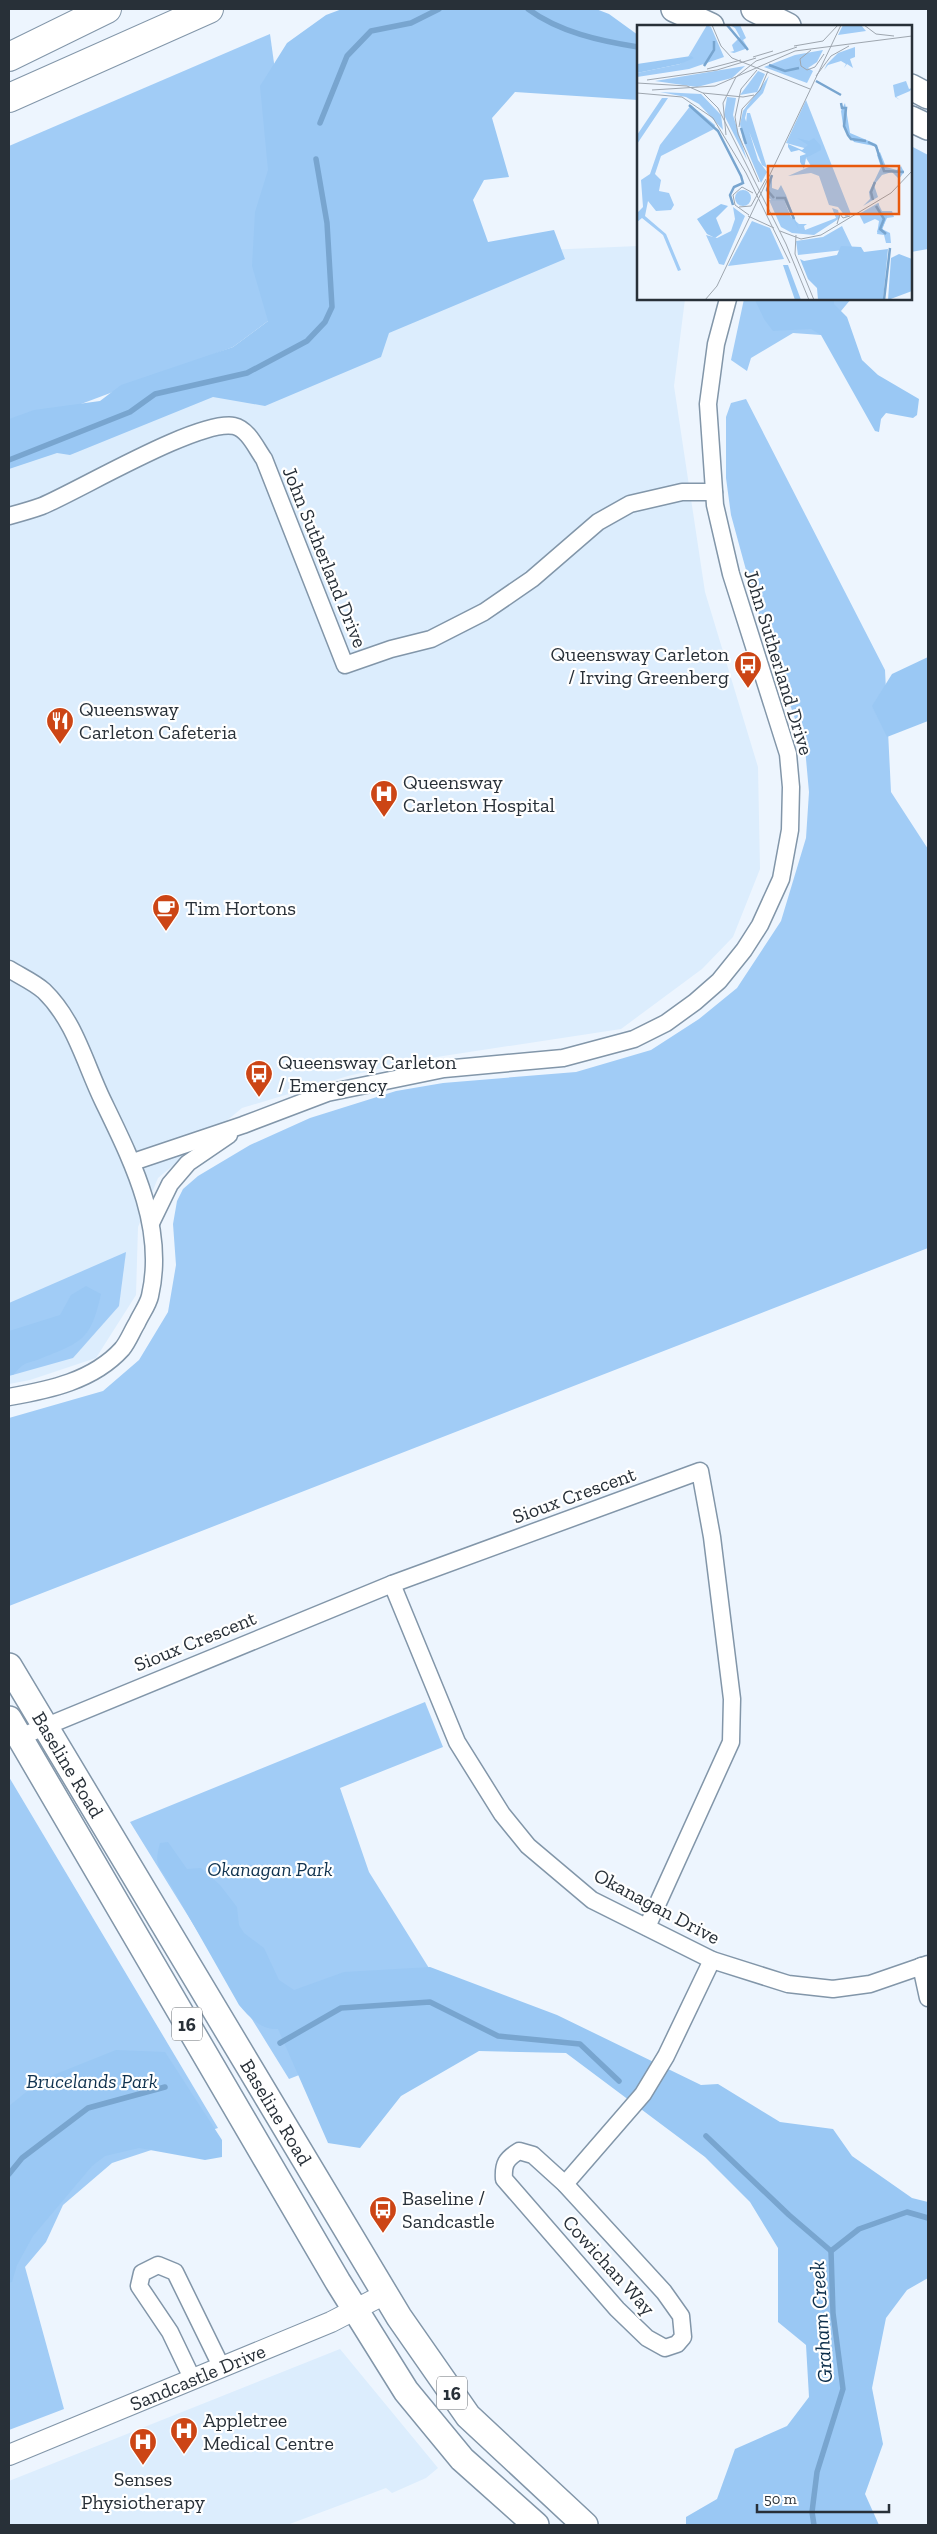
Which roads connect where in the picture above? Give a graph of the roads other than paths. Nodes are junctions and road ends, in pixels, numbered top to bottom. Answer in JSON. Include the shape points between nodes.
{"nodes":[{"id":1,"x":107,"y":9,"type":"edge"},
{"id":2,"x":209,"y":9,"type":"edge"},
{"id":3,"x":674,"y":9,"type":"edge"},
{"id":4,"x":754,"y":9,"type":"edge"},
{"id":5,"x":709,"y":25,"type":"edge"},
{"id":6,"x":786,"y":25,"type":"edge"},
{"id":7,"x":9,"y":57,"type":"edge"},
{"id":8,"x":912,"y":88,"type":"edge"},
{"id":9,"x":928,"y":96,"type":"edge"},
{"id":10,"x":9,"y":98,"type":"edge"},
{"id":11,"x":912,"y":119,"type":"edge"},
{"id":12,"x":928,"y":127,"type":"edge"},
{"id":13,"x":728,"y":300,"type":"edge"},
{"id":14,"x":714,"y":492,"type":"junction"},
{"id":15,"x":9,"y":516,"type":"edge"},
{"id":16,"x":9,"y":969,"type":"edge"},
{"id":17,"x":243,"y":1125,"type":"junction"},
{"id":18,"x":133,"y":1162,"type":"junction"},
{"id":19,"x":151,"y":1223,"type":"junction"},
{"id":20,"x":9,"y":1397,"type":"edge"},
{"id":21,"x":392,"y":1584,"type":"junction"},
{"id":22,"x":9,"y":1666,"type":"edge"},
{"id":23,"x":46,"y":1725,"type":"junction"},
{"id":24,"x":14,"y":1728,"type":"edge"},
{"id":25,"x":647,"y":1927,"type":"junction"},
{"id":26,"x":712,"y":1960,"type":"junction"},
{"id":27,"x":924,"y":1965,"type":"edge"},
{"id":28,"x":928,"y":1998,"type":"edge"},
{"id":29,"x":565,"y":2184,"type":"junction"},
{"id":30,"x":385,"y":2294,"type":"junction"},
{"id":31,"x":354,"y":2310,"type":"junction"},
{"id":32,"x":221,"y":2366,"type":"junction"},
{"id":33,"x":192,"y":2378,"type":"junction"},
{"id":34,"x":9,"y":2455,"type":"edge"},
{"id":35,"x":536,"y":2525,"type":"edge"},
{"id":36,"x":586,"y":2525,"type":"edge"}],
"edges":[{"from":1,"to":7,"type":"highway"},
{"from":2,"to":10,"type":"highway"},
{"from":3,"to":5,"type":"main road"},
{"from":4,"to":6,"type":"main road"},
{"from":8,"to":9,"type":"main road"},
{"from":11,"to":12,"type":"main road"},
{"from":13,"to":14,"type":"street","name":"John Sutherland Drive","via":[[716,344],[708,404]]},
{"from":14,"to":15,"type":"street","name":"John Sutherland Drive","via":[[682,492],[630,504],[598,522],[532,579],[484,612],[431,639],[345,664],[264,459],[245,432],[236,426],[219,425],[174,442],[40,506]]},
{"from":14,"to":17,"type":"street","name":"John Sutherland Drive","via":[[718,526],[730,574],[788,754],[791,787],[790,830],[781,879],[760,925],[744,950],[719,981],[695,1002],[666,1023],[634,1039],[563,1058],[444,1069],[345,1089]]},
{"from":16,"to":18,"type":"street","via":[[42,990],[66,1019]]},
{"from":17,"to":18,"type":"street","name":"John Sutherland Drive"},
{"from":17,"to":19,"type":"street","name":"John Sutherland Drive","via":[[188,1163],[170,1184]]},
{"from":18,"to":19,"type":"street"},
{"from":19,"to":20,"type":"street","via":[[155,1263],[150,1298],[123,1348],[104,1366],[78,1380]]},
{"from":21,"to":23,"type":"street","name":"Sioux Crescent"},
{"from":21,"to":25,"type":"street","name":"Okanagan Drive","via":[[457,1742],[502,1814],[528,1846],[592,1900]]},
{"from":21,"to":25,"type":"street","name":"Sioux Crescent","via":[[700,1471],[712,1537],[732,1699],[731,1742]]},
{"from":22,"to":23,"type":"main road","name":"Baseline Road","number":"16"},
{"from":23,"to":24,"type":"street","name":"Sioux Crescent"},
{"from":23,"to":30,"type":"main road","name":"Baseline Road","number":"16"},
{"from":24,"to":31,"type":"main road","name":"Baseline Road","number":"16"},
{"from":25,"to":26,"type":"street","name":"Okanagan Drive"},
{"from":26,"to":27,"type":"street","name":"Okanagan Drive","via":[[788,1984],[833,1990],[870,1984]]},
{"from":26,"to":29,"type":"street","name":"Cowichan Way","via":[[666,2056],[643,2094]]},
{"from":27,"to":28,"type":"street","name":"Okanagan Drive"},
{"from":29,"to":29,"type":"street","name":"Cowichan Way","via":[[533,2155],[519,2151],[508,2158],[503,2167],[504,2180],[616,2309],[647,2338],[665,2348],[677,2344],[683,2337],[681,2316],[664,2292]]},
{"from":30,"to":31,"type":"street","name":"Sandcastle Drive"},
{"from":30,"to":36,"type":"main road","name":"Baseline Road","number":"16","via":[[468,2416]]},
{"from":31,"to":32,"type":"street","name":"Sandcastle Drive"},
{"from":31,"to":35,"type":"main road","name":"Baseline Road","number":"16","via":[[406,2390],[462,2460]]},
{"from":32,"to":33,"type":"street","name":"Sandcastle Drive"},
{"from":32,"to":33,"type":"street","via":[[175,2272],[158,2265],[142,2273],[139,2286],[170,2332]]},
{"from":33,"to":34,"type":"street","name":"Sandcastle Drive"}]}
